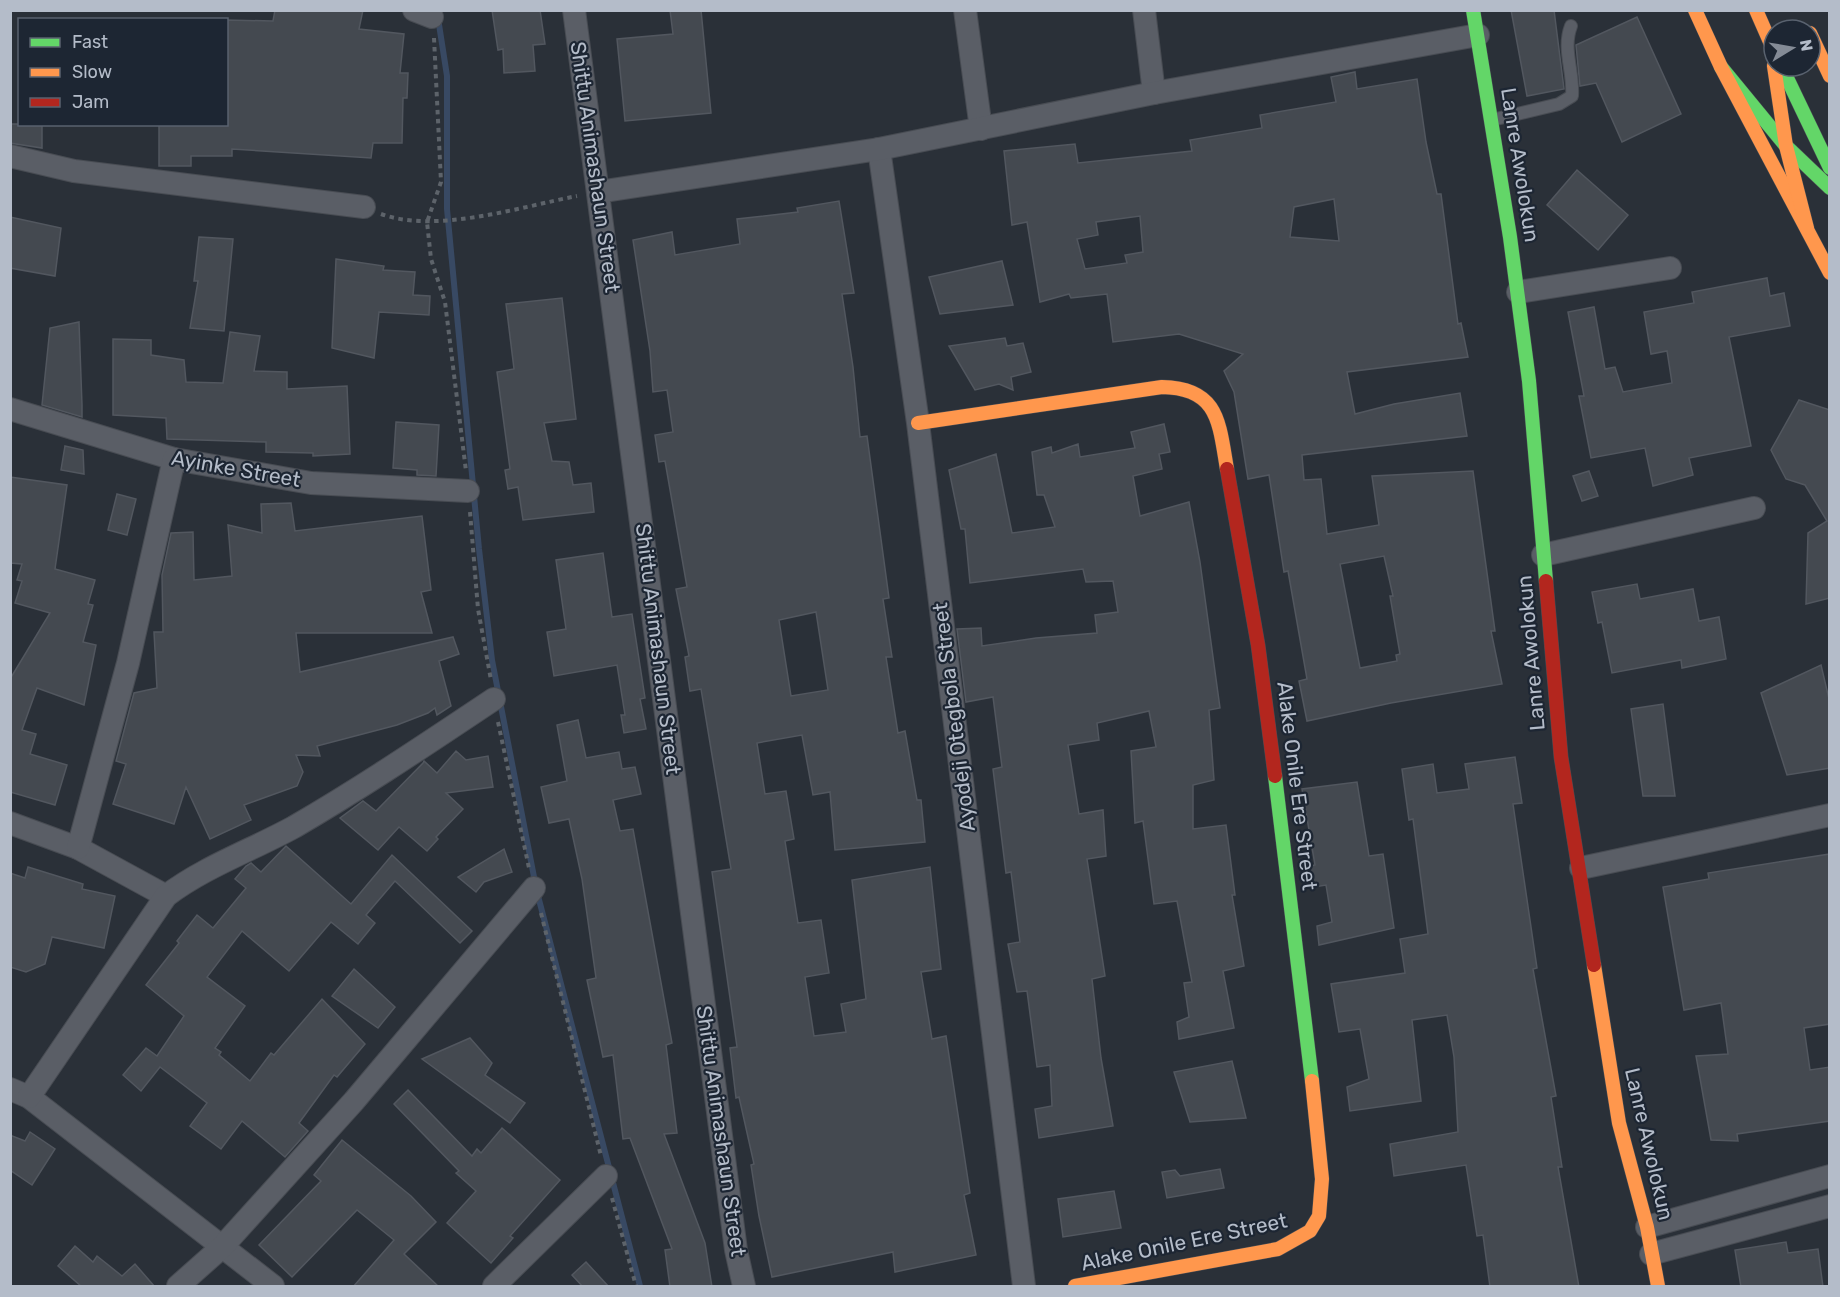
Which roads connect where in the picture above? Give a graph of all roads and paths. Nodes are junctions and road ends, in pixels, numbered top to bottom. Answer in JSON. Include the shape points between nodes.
{"nodes":[{"id":1,"x":574,"y":10,"type":"edge"},
{"id":2,"x":965,"y":10,"type":"edge"},
{"id":3,"x":1144,"y":10,"type":"edge"},
{"id":4,"x":1473,"y":10,"type":"edge"},
{"id":5,"x":1695,"y":10,"type":"edge"},
{"id":6,"x":1756,"y":10,"type":"edge"},
{"id":7,"x":423,"y":14,"type":"edge"},
{"id":8,"x":1762,"y":24,"type":"edge"},
{"id":9,"x":1571,"y":27,"type":"dead end"},
{"id":10,"x":1478,"y":35,"type":"junction"},
{"id":11,"x":1822,"y":59,"type":"edge"},
{"id":12,"x":1721,"y":66,"type":"junction"},
{"id":13,"x":1830,"y":76,"type":"edge"},
{"id":14,"x":1776,"y":78,"type":"edge"},
{"id":15,"x":1787,"y":78,"type":"edge"},
{"id":16,"x":1154,"y":93,"type":"junction"},
{"id":17,"x":1492,"y":120,"type":"junction"},
{"id":18,"x":981,"y":129,"type":"junction"},
{"id":19,"x":1786,"y":147,"type":"junction"},
{"id":20,"x":879,"y":149,"type":"junction"},
{"id":21,"x":10,"y":156,"type":"edge"},
{"id":22,"x":1830,"y":168,"type":"edge"},
{"id":23,"x":1830,"y":188,"type":"edge"},
{"id":24,"x":598,"y":192,"type":"junction"},
{"id":25,"x":364,"y":207,"type":"joint"},
{"id":26,"x":427,"y":222,"type":"junction"},
{"id":27,"x":1807,"y":228,"type":"junction"},
{"id":28,"x":1670,"y":268,"type":"dead end"},
{"id":29,"x":1830,"y":273,"type":"edge"},
{"id":30,"x":1518,"y":292,"type":"junction"},
{"id":31,"x":10,"y":409,"type":"edge"},
{"id":32,"x":918,"y":423,"type":"junction"},
{"id":33,"x":174,"y":459,"type":"junction"},
{"id":34,"x":468,"y":491,"type":"junction"},
{"id":35,"x":1754,"y":508,"type":"dead end"},
{"id":36,"x":1544,"y":555,"type":"junction"},
{"id":37,"x":494,"y":699,"type":"junction"},
{"id":38,"x":1830,"y":815,"type":"edge"},
{"id":39,"x":10,"y":823,"type":"edge"},
{"id":40,"x":78,"y":848,"type":"junction"},
{"id":41,"x":1581,"y":868,"type":"junction"},
{"id":42,"x":534,"y":888,"type":"junction"},
{"id":43,"x":166,"y":896,"type":"junction"},
{"id":44,"x":20,"y":1093,"type":"edge"},
{"id":45,"x":606,"y":1176,"type":"junction"},
{"id":46,"x":1830,"y":1176,"type":"edge"},
{"id":47,"x":1830,"y":1206,"type":"edge"},
{"id":48,"x":1647,"y":1227,"type":"junction"},
{"id":49,"x":222,"y":1247,"type":"junction"},
{"id":50,"x":1651,"y":1254,"type":"junction"},
{"id":51,"x":178,"y":1287,"type":"edge"},
{"id":52,"x":273,"y":1287,"type":"edge"},
{"id":53,"x":494,"y":1287,"type":"edge"},
{"id":54,"x":636,"y":1287,"type":"edge"},
{"id":55,"x":744,"y":1287,"type":"edge"},
{"id":56,"x":1024,"y":1287,"type":"edge"},
{"id":57,"x":1075,"y":1287,"type":"edge"},
{"id":58,"x":1658,"y":1287,"type":"edge"}],
"edges":[{"from":1,"to":24,"type":"street","name":"Shittu Animashaun Street"},
{"from":2,"to":18,"type":"street"},
{"from":3,"to":16,"type":"street"},
{"from":4,"to":10,"type":"main road","name":"Lanre Awolokun"},
{"from":5,"to":12,"type":"main road"},
{"from":6,"to":8,"type":"main road"},
{"from":7,"to":26,"type":"path","via":[[437,70],[441,182]]},
{"from":9,"to":17,"type":"lane","via":[[1565,40],[1572,96],[1559,104]]},
{"from":10,"to":16,"type":"street"},
{"from":10,"to":17,"type":"main road","name":"Lanre Awolokun"},
{"from":11,"to":13,"type":"main road"},
{"from":12,"to":19,"type":"main road"},
{"from":12,"to":27,"type":"main road"},
{"from":14,"to":19,"type":"main road"},
{"from":15,"to":22,"type":"main road"},
{"from":16,"to":18,"type":"street"},
{"from":17,"to":30,"type":"main road","name":"Lanre Awolokun"},
{"from":18,"to":20,"type":"street"},
{"from":19,"to":23,"type":"main road"},
{"from":19,"to":27,"type":"main road"},
{"from":20,"to":24,"type":"street"},
{"from":20,"to":32,"type":"street","name":"Ayodeji Otegbola Street"},
{"from":21,"to":25,"type":"street","via":[[74,171]]},
{"from":24,"to":26,"type":"path"},
{"from":24,"to":55,"type":"street","name":"Shittu Animashaun Street","via":[[736,1250]]},
{"from":25,"to":26,"type":"path","via":[[397,219]]},
{"from":26,"to":34,"type":"path","via":[[431,259],[445,302]]},
{"from":27,"to":29,"type":"main road"},
{"from":28,"to":30,"type":"street"},
{"from":30,"to":36,"type":"main road","name":"Lanre Awolokun"},
{"from":31,"to":33,"type":"street","name":"Ayinke Street"},
{"from":32,"to":56,"type":"street","name":"Ayodeji Otegbola Street"},
{"from":32,"to":57,"type":"main road","name":"Alake Onile Ere Street","via":[[1162,387],[1186,387],[1200,394],[1219,423],[1258,645],[1301,979],[1322,1179],[1321,1206],[1316,1226],[1300,1240],[1278,1249]]},
{"from":33,"to":34,"type":"street","name":"Ayinke Street","via":[[311,483]]},
{"from":33,"to":40,"type":"street","via":[[128,663]]},
{"from":34,"to":37,"type":"path","via":[[478,609]]},
{"from":35,"to":36,"type":"street"},
{"from":36,"to":41,"type":"main road","name":"Lanre Awolokun","via":[[1561,756]]},
{"from":37,"to":42,"type":"path"},
{"from":37,"to":43,"type":"street","via":[[357,789],[293,827],[186,880]]},
{"from":38,"to":41,"type":"street"},
{"from":39,"to":40,"type":"street"},
{"from":40,"to":43,"type":"street"},
{"from":41,"to":48,"type":"main road","name":"Lanre Awolokun","via":[[1619,1123]]},
{"from":42,"to":45,"type":"path"},
{"from":42,"to":49,"type":"street","via":[[354,1101]]},
{"from":43,"to":44,"type":"street"},
{"from":44,"to":49,"type":"street"},
{"from":45,"to":53,"type":"street"},
{"from":45,"to":54,"type":"path"},
{"from":46,"to":48,"type":"street"},
{"from":47,"to":50,"type":"street"},
{"from":48,"to":50,"type":"main road","name":"Lanre Awolokun"},
{"from":49,"to":51,"type":"street"},
{"from":49,"to":52,"type":"street"},
{"from":50,"to":58,"type":"main road","name":"Lanre Awolokun"}]}
